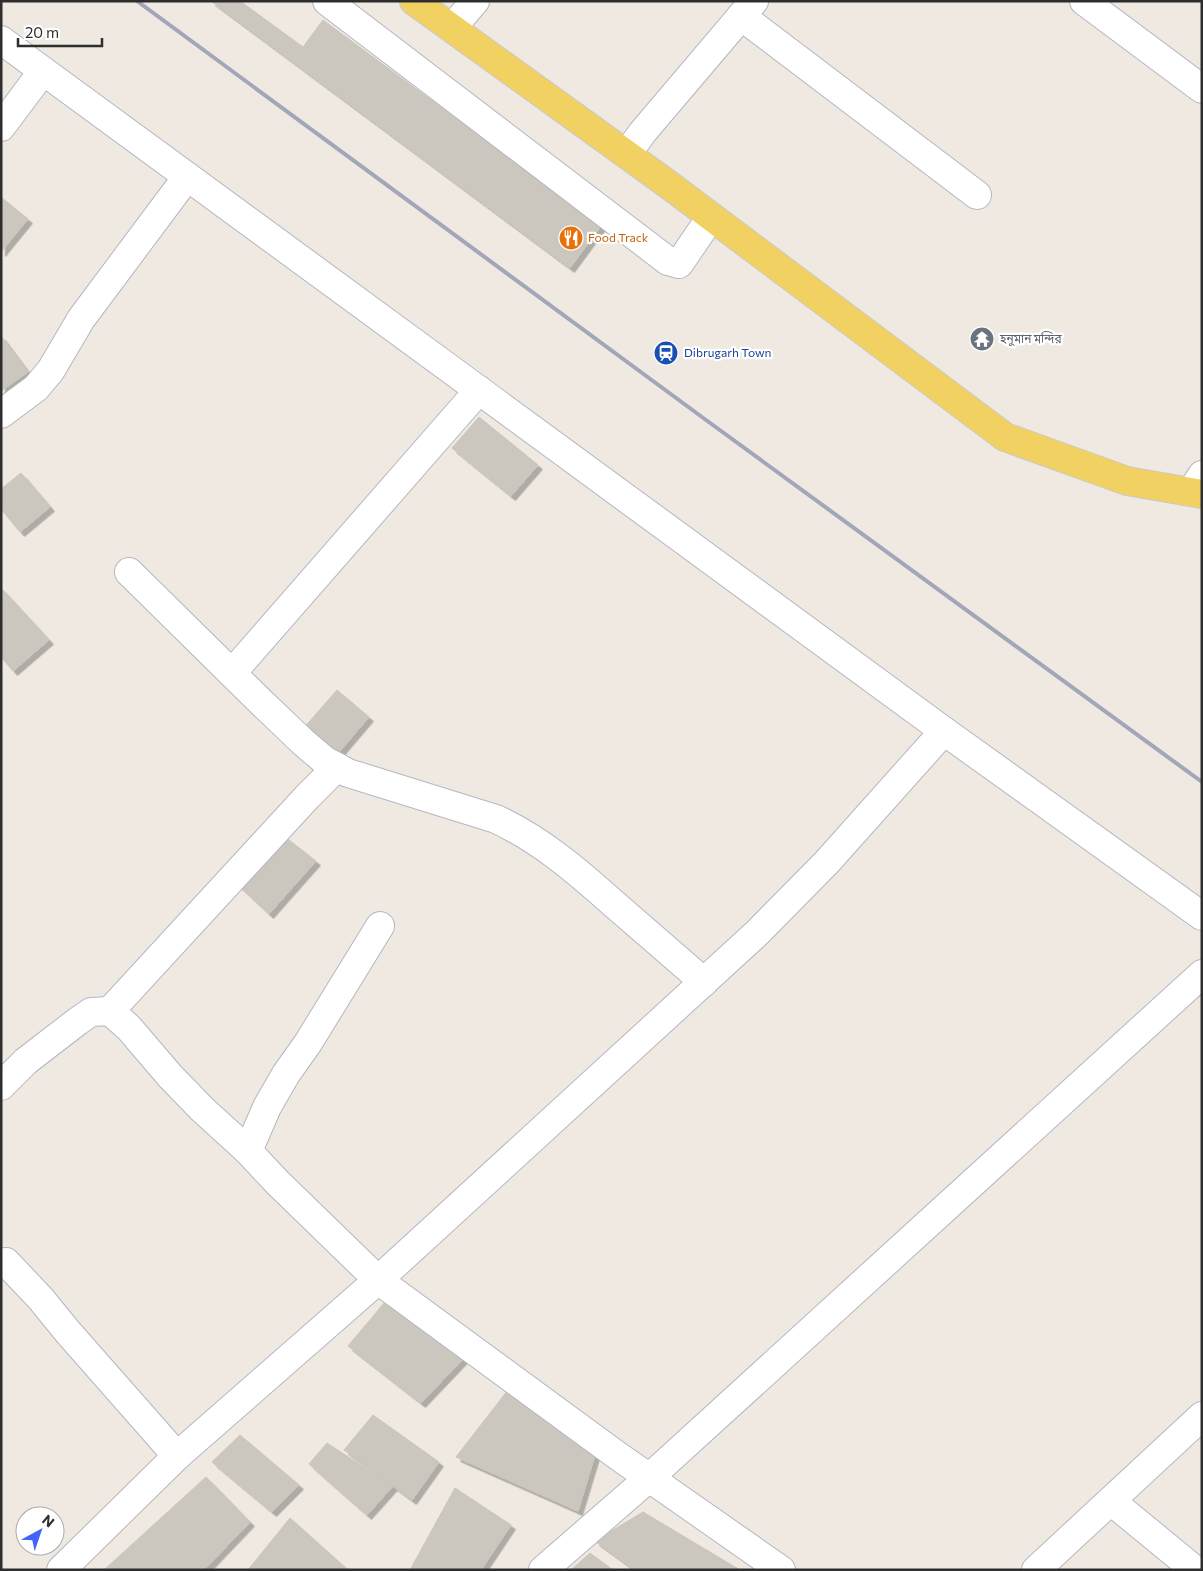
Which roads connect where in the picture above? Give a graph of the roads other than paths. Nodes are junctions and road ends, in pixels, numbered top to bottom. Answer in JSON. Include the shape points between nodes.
{"nodes":[{"id":1,"x":327,"y":1,"type":"edge"},
{"id":2,"x":414,"y":1,"type":"edge"},
{"id":3,"x":475,"y":1,"type":"edge"},
{"id":4,"x":1084,"y":1,"type":"edge"},
{"id":5,"x":747,"y":8,"type":"edge"},
{"id":6,"x":452,"y":28,"type":"junction"},
{"id":7,"x":1,"y":40,"type":"edge"},
{"id":8,"x":43,"y":71,"type":"junction"},
{"id":9,"x":1202,"y":89,"type":"edge"},
{"id":10,"x":1,"y":127,"type":"edge"},
{"id":11,"x":627,"y":154,"type":"junction"},
{"id":12,"x":187,"y":176,"type":"junction"},
{"id":13,"x":977,"y":196,"type":"dead end"},
{"id":14,"x":711,"y":217,"type":"junction"},
{"id":15,"x":479,"y":390,"type":"junction"},
{"id":16,"x":1,"y":414,"type":"edge"},
{"id":17,"x":1198,"y":487,"type":"edge"},
{"id":18,"x":128,"y":572,"type":"dead end"},
{"id":19,"x":232,"y":674,"type":"junction"},
{"id":20,"x":944,"y":731,"type":"junction"},
{"id":21,"x":336,"y":767,"type":"junction"},
{"id":22,"x":1202,"y":916,"type":"edge"},
{"id":23,"x":380,"y":926,"type":"dead end"},
{"id":24,"x":1202,"y":974,"type":"edge"},
{"id":25,"x":704,"y":982,"type":"junction"},
{"id":26,"x":110,"y":1011,"type":"junction"},
{"id":27,"x":1,"y":1086,"type":"edge"},
{"id":28,"x":248,"y":1151,"type":"junction"},
{"id":29,"x":6,"y":1262,"type":"dead end"},
{"id":30,"x":378,"y":1280,"type":"junction"},
{"id":31,"x":1202,"y":1416,"type":"edge"},
{"id":32,"x":177,"y":1456,"type":"junction"},
{"id":33,"x":650,"y":1477,"type":"junction"},
{"id":34,"x":1111,"y":1501,"type":"junction"},
{"id":35,"x":60,"y":1570,"type":"edge"},
{"id":36,"x":543,"y":1570,"type":"edge"},
{"id":37,"x":781,"y":1570,"type":"edge"},
{"id":38,"x":1036,"y":1570,"type":"edge"},
{"id":39,"x":1194,"y":1570,"type":"edge"}],
"edges":[{"from":1,"to":14,"type":"street","via":[[668,261],[679,264]]},
{"from":2,"to":6,"type":"main road"},
{"from":3,"to":6,"type":"street"},
{"from":4,"to":9,"type":"street"},
{"from":5,"to":11,"type":"street"},
{"from":5,"to":13,"type":"street"},
{"from":6,"to":11,"type":"main road"},
{"from":7,"to":8,"type":"street"},
{"from":8,"to":10,"type":"street"},
{"from":8,"to":12,"type":"street"},
{"from":11,"to":14,"type":"main road"},
{"from":12,"to":15,"type":"street"},
{"from":12,"to":16,"type":"street","via":[[85,312],[51,370],[36,388]]},
{"from":14,"to":17,"type":"main road","via":[[1005,437],[1127,481]]},
{"from":15,"to":19,"type":"street"},
{"from":15,"to":20,"type":"street"},
{"from":18,"to":19,"type":"street"},
{"from":19,"to":21,"type":"street","via":[[304,743]]},
{"from":20,"to":22,"type":"street"},
{"from":20,"to":25,"type":"street","via":[[827,862]]},
{"from":21,"to":25,"type":"street","via":[[517,828],[572,867]]},
{"from":21,"to":26,"type":"street"},
{"from":23,"to":28,"type":"street","via":[[286,1074]]},
{"from":24,"to":33,"type":"street"},
{"from":25,"to":30,"type":"street"},
{"from":26,"to":27,"type":"street","via":[[92,1012],[78,1021],[26,1061]]},
{"from":26,"to":28,"type":"street","via":[[195,1102]]},
{"from":28,"to":30,"type":"street"},
{"from":29,"to":32,"type":"street"},
{"from":30,"to":32,"type":"street"},
{"from":30,"to":33,"type":"street"},
{"from":31,"to":34,"type":"street"},
{"from":32,"to":35,"type":"street"},
{"from":33,"to":36,"type":"street"},
{"from":33,"to":37,"type":"street"},
{"from":34,"to":38,"type":"street"},
{"from":34,"to":39,"type":"street"}]}
